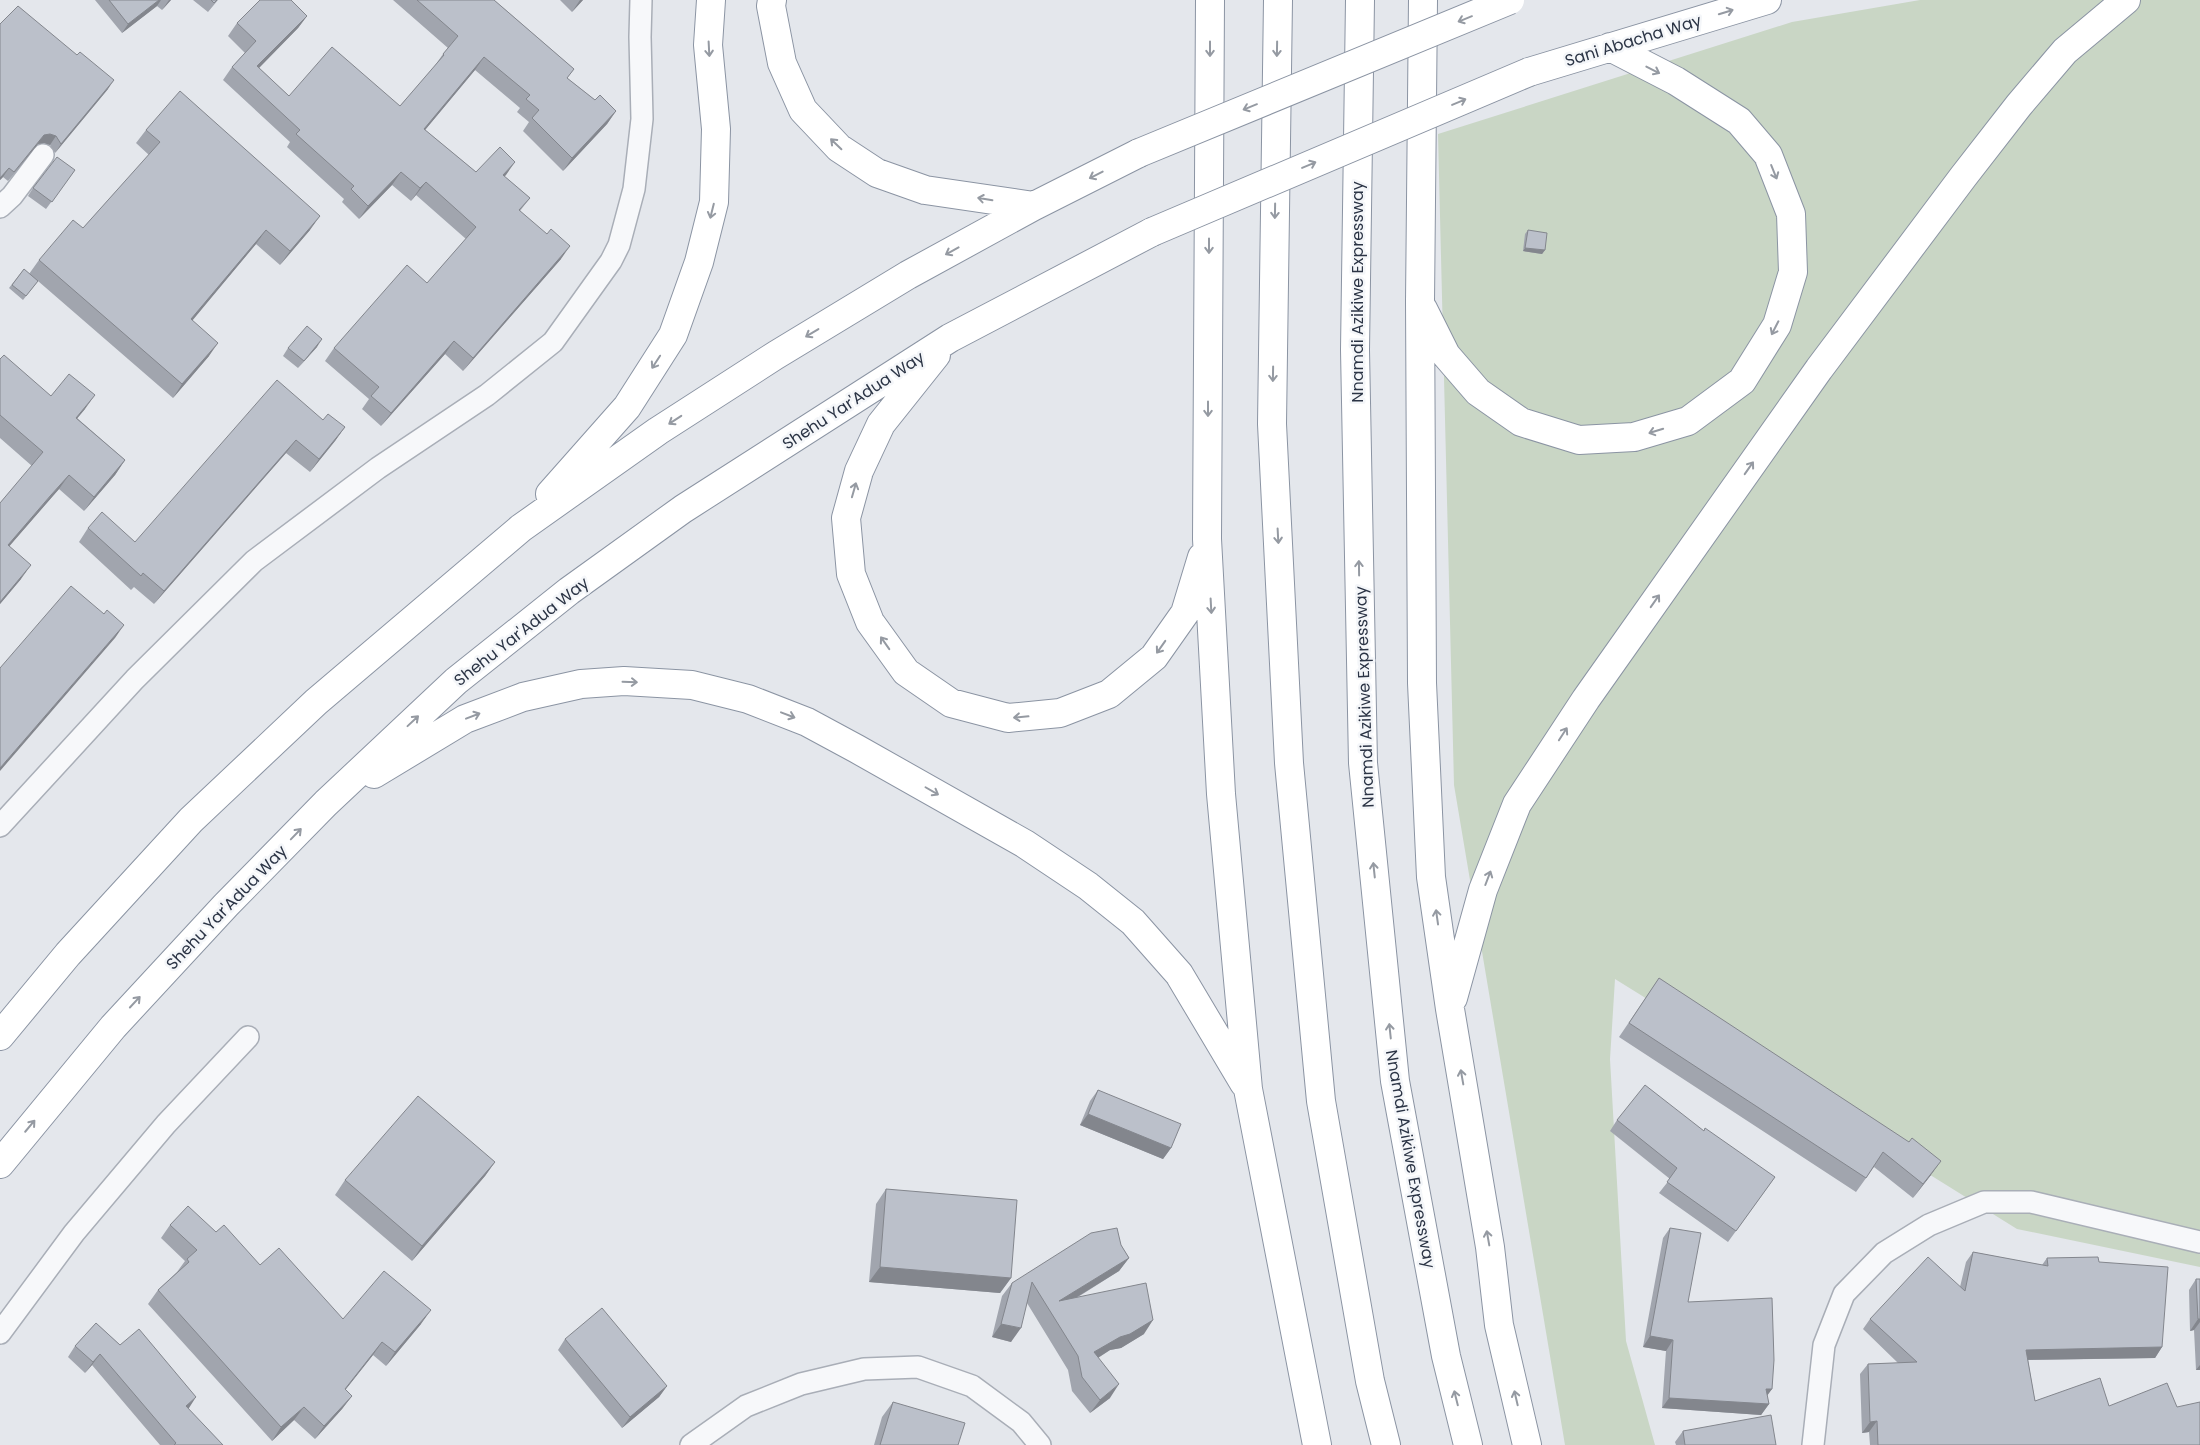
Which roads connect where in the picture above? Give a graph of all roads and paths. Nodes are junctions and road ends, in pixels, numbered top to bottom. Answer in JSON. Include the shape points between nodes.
{"nodes":[{"id":1,"x":641,"y":0,"type":"edge"},
{"id":2,"x":711,"y":0,"type":"edge"},
{"id":3,"x":772,"y":0,"type":"edge"},
{"id":4,"x":1210,"y":0,"type":"edge"},
{"id":5,"x":1278,"y":0,"type":"edge"},
{"id":6,"x":1360,"y":0,"type":"edge"},
{"id":7,"x":1423,"y":0,"type":"edge"},
{"id":8,"x":1510,"y":0,"type":"edge"},
{"id":9,"x":1767,"y":0,"type":"edge"},
{"id":10,"x":2126,"y":0,"type":"edge"},
{"id":11,"x":1610,"y":47,"type":"junction"},
{"id":12,"x":43,"y":155,"type":"dead end"},
{"id":13,"x":4,"y":195,"type":"edge"},
{"id":14,"x":1034,"y":206,"type":"junction"},
{"id":15,"x":1152,"y":232,"type":"joint"},
{"id":16,"x":1420,"y":302,"type":"junction"},
{"id":17,"x":950,"y":338,"type":"junction"},
{"id":18,"x":521,"y":528,"type":"junction"},
{"id":19,"x":1207,"y":539,"type":"junction"},
{"id":20,"x":326,"y":803,"type":"junction"},
{"id":21,"x":0,"y":826,"type":"edge"},
{"id":22,"x":1450,"y":1009,"type":"junction"},
{"id":23,"x":0,"y":1036,"type":"edge"},
{"id":24,"x":248,"y":1037,"type":"dead end"},
{"id":25,"x":1248,"y":1089,"type":"junction"},
{"id":26,"x":0,"y":1164,"type":"edge"},
{"id":27,"x":2200,"y":1242,"type":"edge"},
{"id":28,"x":0,"y":1333,"type":"edge"},
{"id":29,"x":691,"y":1445,"type":"edge"},
{"id":30,"x":1040,"y":1445,"type":"edge"},
{"id":31,"x":1317,"y":1445,"type":"edge"},
{"id":32,"x":1386,"y":1445,"type":"edge"},
{"id":33,"x":1468,"y":1445,"type":"edge"},
{"id":34,"x":1527,"y":1445,"type":"edge"},
{"id":35,"x":1813,"y":1445,"type":"edge"}],
"edges":[{"from":1,"to":21,"type":"street","via":[[642,119],[634,189],[619,245],[611,261],[554,342],[487,395],[378,468],[254,562],[135,679]]},
{"from":2,"to":18,"type":"highway","one_way":true,"via":[[708,45],[716,129],[714,202],[699,262],[673,335],[627,407]]},
{"from":14,"to":3,"type":"highway","one_way":true,"via":[[925,190],[877,173],[839,148],[803,110],[782,63]]},
{"from":4,"to":19,"type":"highway","one_way":true},
{"from":5,"to":32,"type":"highway","one_way":true,"via":[[1272,424],[1289,763],[1321,1101],[1370,1381]]},
{"from":33,"to":6,"type":"highway","name":"Nnamdi Azikiwe Expressway","one_way":true,"via":[[1446,1356],[1395,1081],[1363,763],[1355,350]]},
{"from":7,"to":16,"type":"highway"},
{"from":8,"to":14,"type":"highway","one_way":true,"bridge":true,"via":[[1139,153]]},
{"from":11,"to":9,"type":"highway","name":"Sani Abacha Way","one_way":true},
{"from":22,"to":10,"type":"highway","one_way":true,"via":[[1483,890],[1517,804],[1586,699],[1820,369],[1968,170],[2065,51]]},
{"from":15,"to":11,"type":"highway","name":"Sani Abacha Way","one_way":true,"bridge":true,"via":[[1529,72]]},
{"from":11,"to":16,"type":"highway","one_way":true,"via":[[1676,81],[1738,121],[1768,155],[1791,214],[1792,272],[1777,326],[1742,381],[1688,421],[1634,437],[1579,440],[1521,422],[1478,392],[1446,355]]},
{"from":12,"to":13,"type":"street"},
{"from":14,"to":18,"type":"highway","one_way":true,"via":[[908,275],[776,355],[658,431]]},
{"from":15,"to":17,"type":"highway","name":"Shehu Yar'Adua Way"},
{"from":22,"to":16,"type":"highway","one_way":true,"via":[[1431,877],[1422,683]]},
{"from":19,"to":17,"type":"highway","one_way":true,"via":[[1185,613],[1154,657],[1109,694],[1060,713],[1008,718],[951,703],[906,672],[870,622],[851,574],[846,518],[859,471],[881,424]]},
{"from":20,"to":17,"type":"highway","name":"Shehu Yar'Adua Way","one_way":true,"via":[[456,681],[569,591],[683,509]]},
{"from":18,"to":23,"type":"highway","via":[[316,702],[191,820],[68,954]]},
{"from":19,"to":25,"type":"highway","one_way":true,"via":[[1221,794]]},
{"from":20,"to":25,"type":"highway","one_way":true,"via":[[465,719],[523,697],[581,684],[624,681],[692,685],[748,700],[807,722],[857,749],[1025,844],[1088,886],[1133,922],[1180,974]]},
{"from":26,"to":20,"type":"highway","name":"Shehu Yar'Adua Way","one_way":true,"via":[[113,1027]]},
{"from":34,"to":22,"type":"highway","one_way":true,"via":[[1499,1324],[1490,1247]]},
{"from":24,"to":28,"type":"street","via":[[166,1124],[80,1226]]},
{"from":25,"to":31,"type":"highway"},
{"from":27,"to":35,"type":"street","via":[[2031,1202],[1984,1202],[1929,1225],[1884,1253],[1844,1294],[1824,1345]]},
{"from":29,"to":30,"type":"street","via":[[746,1406],[802,1384],[864,1369],[918,1367],[972,1386],[1021,1422]]}]}
